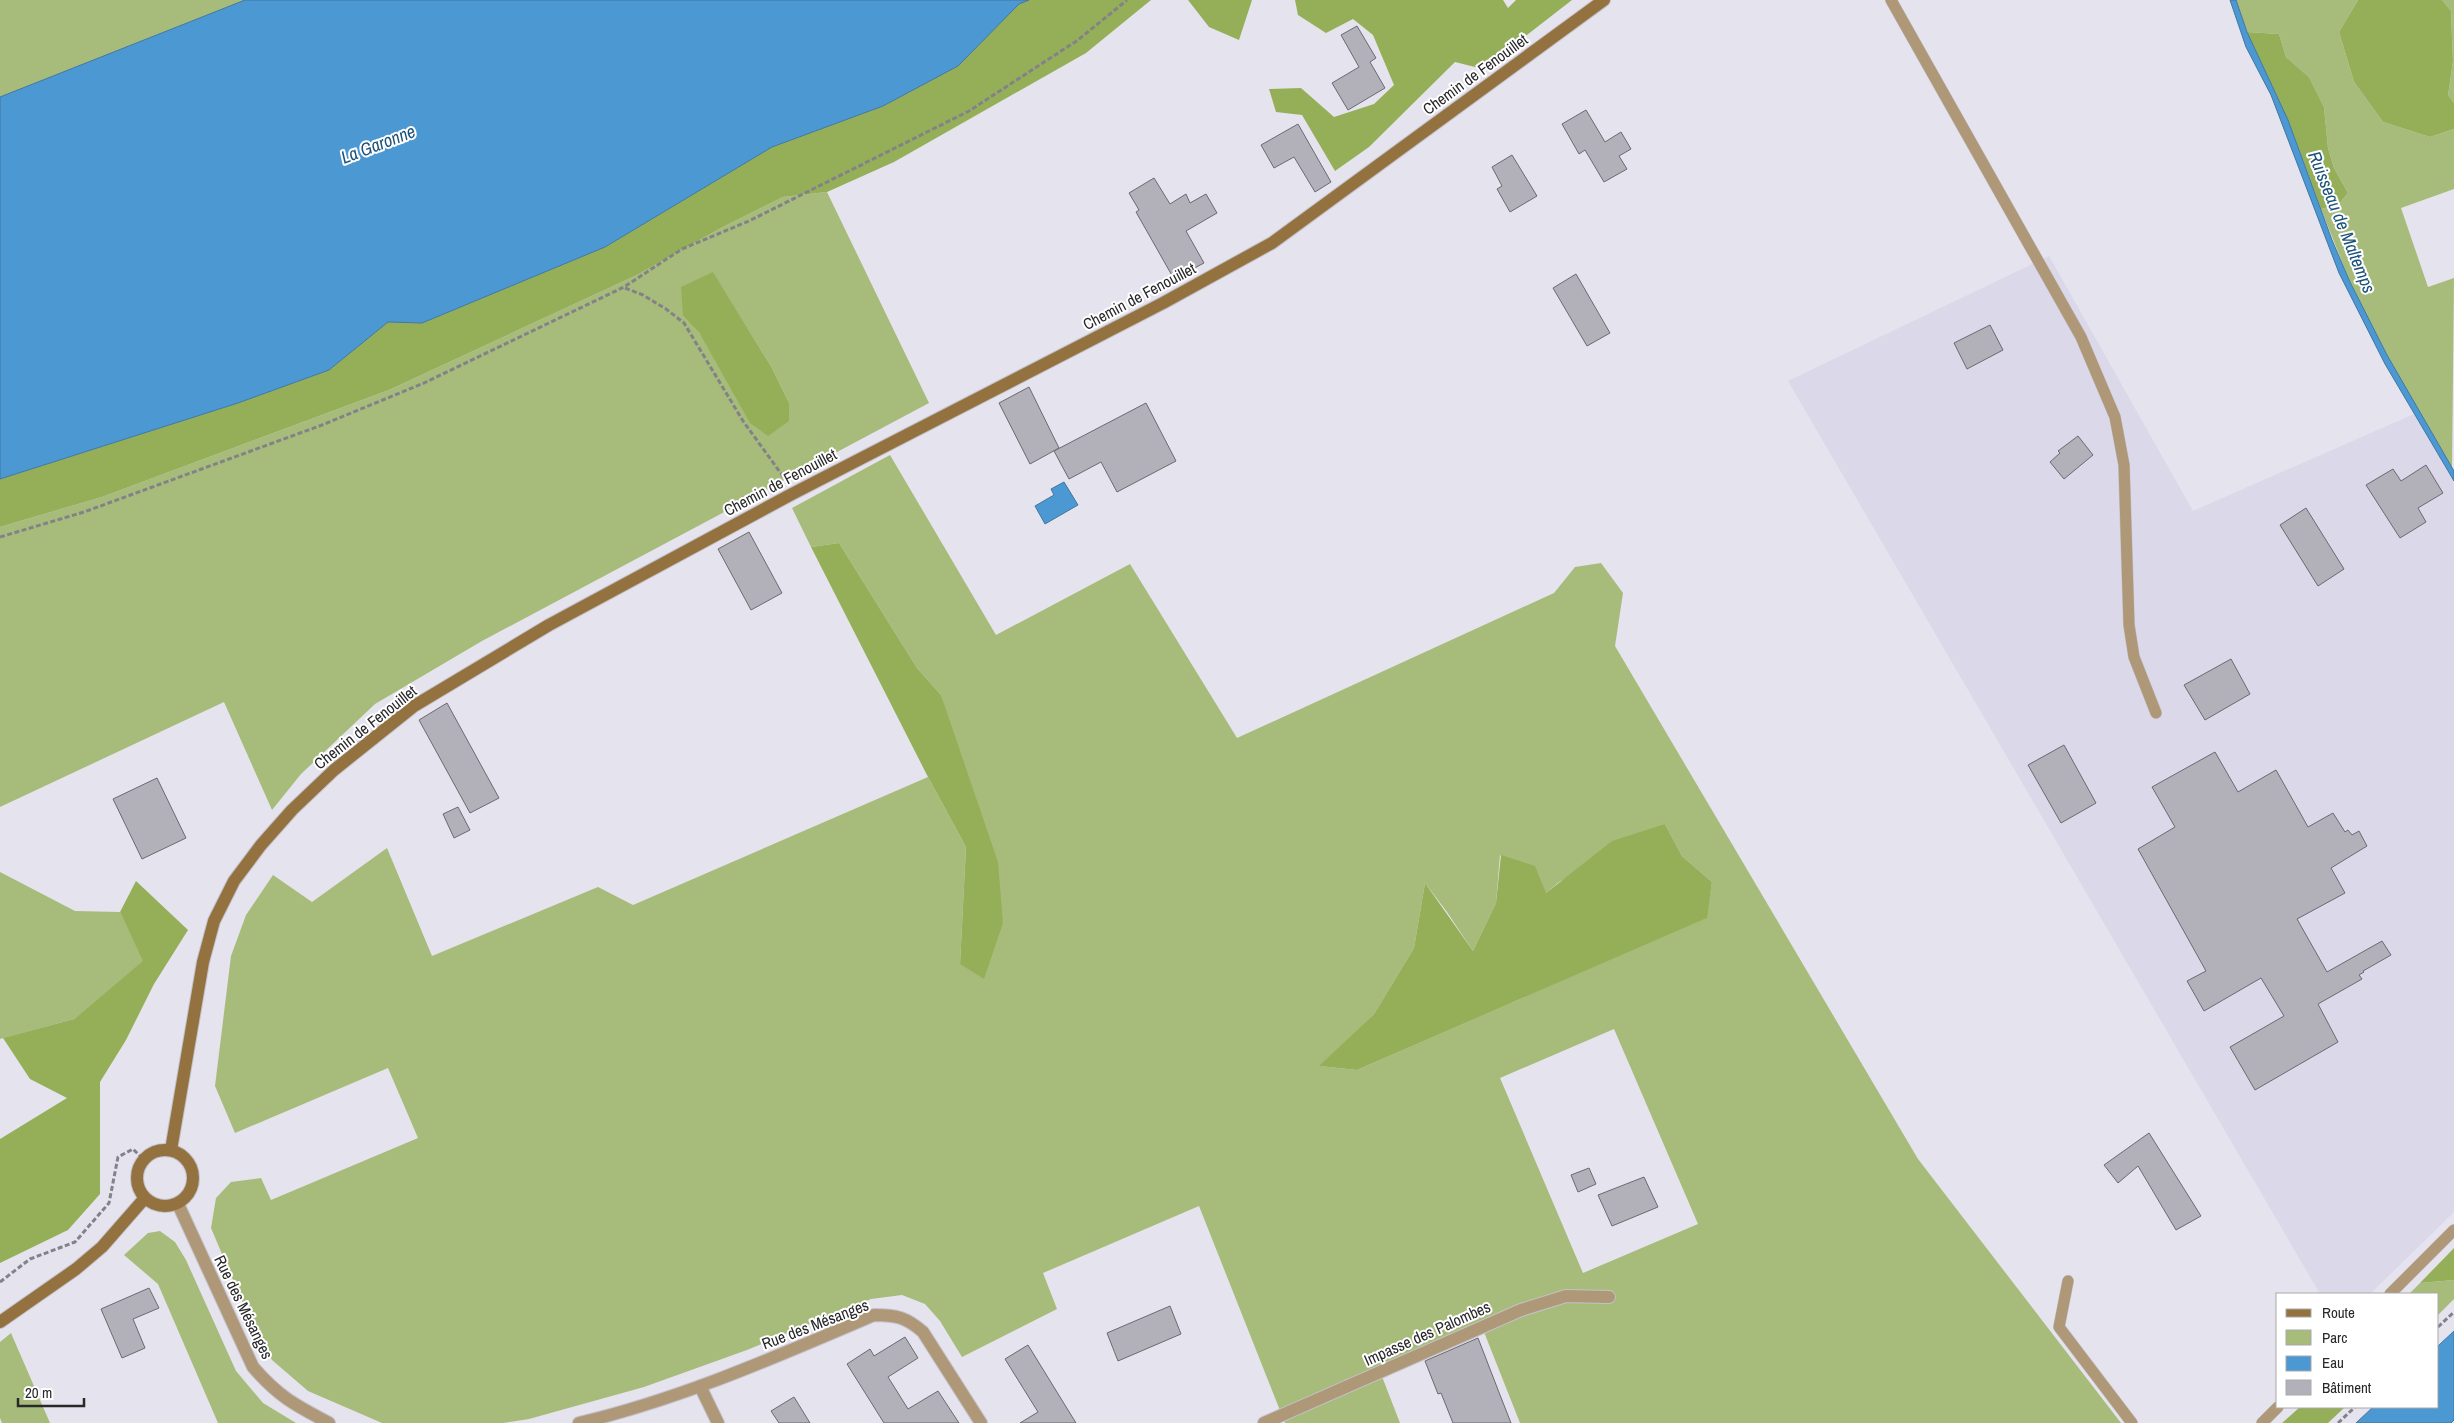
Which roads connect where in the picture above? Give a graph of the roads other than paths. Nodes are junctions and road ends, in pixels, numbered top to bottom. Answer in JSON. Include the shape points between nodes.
{"nodes":[{"id":1,"x":1604,"y":0,"type":"edge"},
{"id":2,"x":1891,"y":0,"type":"edge"},
{"id":3,"x":2156,"y":713,"type":"dead end"},
{"id":4,"x":171,"y":1150,"type":"junction"},
{"id":5,"x":144,"y":1199,"type":"junction"},
{"id":6,"x":178,"y":1204,"type":"junction"},
{"id":7,"x":2454,"y":1230,"type":"edge"},
{"id":8,"x":2068,"y":1281,"type":"dead end"},
{"id":9,"x":2391,"y":1293,"type":"edge"},
{"id":10,"x":1609,"y":1297,"type":"dead end"},
{"id":11,"x":0,"y":1322,"type":"edge"},
{"id":12,"x":700,"y":1386,"type":"junction"},
{"id":13,"x":2277,"y":1408,"type":"edge"},
{"id":14,"x":329,"y":1423,"type":"edge"},
{"id":15,"x":579,"y":1423,"type":"edge"},
{"id":16,"x":718,"y":1423,"type":"edge"},
{"id":17,"x":981,"y":1423,"type":"edge"},
{"id":18,"x":1264,"y":1423,"type":"edge"},
{"id":19,"x":2132,"y":1423,"type":"edge"},
{"id":20,"x":2262,"y":1423,"type":"edge"}],
"edges":[{"from":1,"to":4,"type":"street","name":"Chemin de Fenouillet","via":[[1272,243],[549,625],[414,706],[334,770],[292,810],[234,881],[214,921],[203,962]]},
{"from":2,"to":3,"type":"lane","via":[[2081,337],[2116,417],[2124,465],[2129,625],[2134,656]]},
{"from":4,"to":5,"type":"street","via":[[156,1151],[143,1159],[138,1168],[138,1190]]},
{"from":4,"to":6,"type":"street","via":[[184,1156],[192,1168],[193,1182],[188,1194]]},
{"from":5,"to":6,"type":"street","via":[[160,1206]]},
{"from":5,"to":11,"type":"street","via":[[102,1247]]},
{"from":6,"to":14,"type":"street","name":"Rue des Mésanges","via":[[253,1367],[271,1388],[288,1401]]},
{"from":7,"to":9,"type":"lane"},
{"from":8,"to":19,"type":"lane","via":[[2059,1327]]},
{"from":10,"to":18,"type":"street","name":"Impasse des Palombes","via":[[1566,1296],[1520,1310]]},
{"from":12,"to":15,"type":"street","name":"Rue des Mésanges"},
{"from":12,"to":16,"type":"street"},
{"from":12,"to":17,"type":"street","name":"Rue des Mésanges","via":[[874,1315],[893,1315],[910,1320],[923,1332]]},
{"from":13,"to":20,"type":"lane"}]}
